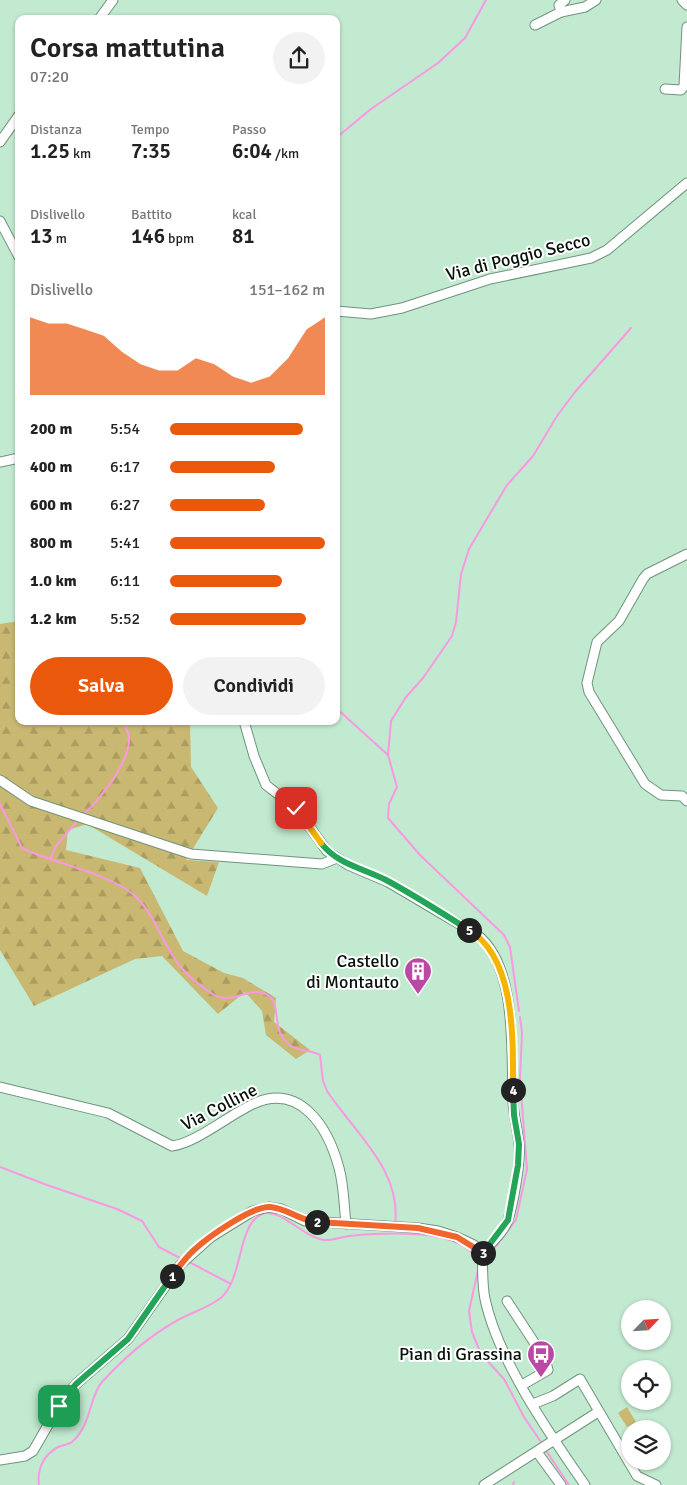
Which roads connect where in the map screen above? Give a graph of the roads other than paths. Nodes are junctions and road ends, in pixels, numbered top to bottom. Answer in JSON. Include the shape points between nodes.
{"nodes":[{"id":1,"x":113,"y":0,"type":"edge"},
{"id":2,"x":565,"y":0,"type":"edge"},
{"id":3,"x":596,"y":0,"type":"edge"},
{"id":4,"x":682,"y":0,"type":"edge"},
{"id":5,"x":687,"y":4,"type":"edge"},
{"id":6,"x":561,"y":12,"type":"junction"},
{"id":7,"x":103,"y":15,"type":"edge"},
{"id":8,"x":535,"y":25,"type":"dead end"},
{"id":9,"x":687,"y":27,"type":"edge"},
{"id":10,"x":664,"y":89,"type":"dead end"},
{"id":11,"x":15,"y":121,"type":"edge"},
{"id":12,"x":0,"y":142,"type":"edge"},
{"id":13,"x":687,"y":183,"type":"edge"},
{"id":14,"x":0,"y":221,"type":"edge"},
{"id":15,"x":15,"y":249,"type":"edge"},
{"id":16,"x":340,"y":311,"type":"edge"},
{"id":17,"x":15,"y":459,"type":"edge"},
{"id":18,"x":0,"y":462,"type":"edge"},
{"id":19,"x":687,"y":554,"type":"edge"},
{"id":20,"x":245,"y":725,"type":"edge"},
{"id":21,"x":0,"y":780,"type":"edge"},
{"id":22,"x":687,"y":801,"type":"edge"},
{"id":23,"x":337,"y":858,"type":"dead end"},
{"id":24,"x":0,"y":1087,"type":"edge"},
{"id":25,"x":346,"y":1224,"type":"junction"},
{"id":26,"x":482,"y":1253,"type":"junction"},
{"id":27,"x":507,"y":1301,"type":"dead end"},
{"id":28,"x":522,"y":1385,"type":"junction"},
{"id":29,"x":534,"y":1404,"type":"junction"},
{"id":30,"x":598,"y":1412,"type":"junction"},
{"id":31,"x":544,"y":1447,"type":"junction"},
{"id":32,"x":0,"y":1460,"type":"edge"},
{"id":33,"x":484,"y":1485,"type":"edge"},
{"id":34,"x":560,"y":1485,"type":"edge"},
{"id":35,"x":584,"y":1485,"type":"edge"},
{"id":36,"x":656,"y":1485,"type":"edge"}],
"edges":[{"from":1,"to":7,"type":"street"},
{"from":2,"to":6,"type":"street","via":[[559,4]]},
{"from":3,"to":6,"type":"street","via":[[585,7]]},
{"from":4,"to":5,"type":"street"},
{"from":6,"to":8,"type":"street"},
{"from":9,"to":10,"type":"street","via":[[684,86],[681,90]]},
{"from":11,"to":12,"type":"street"},
{"from":13,"to":16,"type":"street","name":"Via di Poggio Secco","via":[[607,250],[591,258],[490,279],[402,308],[371,314]]},
{"from":14,"to":15,"type":"street"},
{"from":17,"to":18,"type":"street"},
{"from":19,"to":22,"type":"street","via":[[643,579],[619,621],[597,642],[588,684],[589,692],[645,784],[661,795],[682,796]]},
{"from":20,"to":26,"type":"street","via":[[266,785],[296,808],[327,851],[348,865],[388,882],[476,934],[496,960],[511,1023],[512,1099],[520,1153],[508,1220]]},
{"from":21,"to":23,"type":"street","via":[[31,801],[191,854],[322,864]]},
{"from":24,"to":25,"type":"street","name":"Via Colline","via":[[108,1113],[172,1146],[189,1141],[253,1104],[276,1097],[288,1099],[310,1113],[324,1130],[339,1168]]},
{"from":25,"to":26,"type":"street","via":[[438,1231],[457,1237]]},
{"from":25,"to":32,"type":"street","via":[[305,1221],[282,1209],[269,1207],[253,1211],[211,1237],[181,1264],[128,1339],[76,1384],[33,1451],[25,1456]]},
{"from":26,"to":28,"type":"street","via":[[485,1298],[495,1335]]},
{"from":27,"to":28,"type":"street","via":[[545,1359],[548,1370]]},
{"from":28,"to":29,"type":"street"},
{"from":29,"to":30,"type":"street","via":[[580,1379]]},
{"from":29,"to":31,"type":"street"},
{"from":30,"to":31,"type":"street"},
{"from":30,"to":36,"type":"street","via":[[637,1476]]},
{"from":31,"to":33,"type":"street"},
{"from":31,"to":34,"type":"street"},
{"from":31,"to":35,"type":"street"}]}
